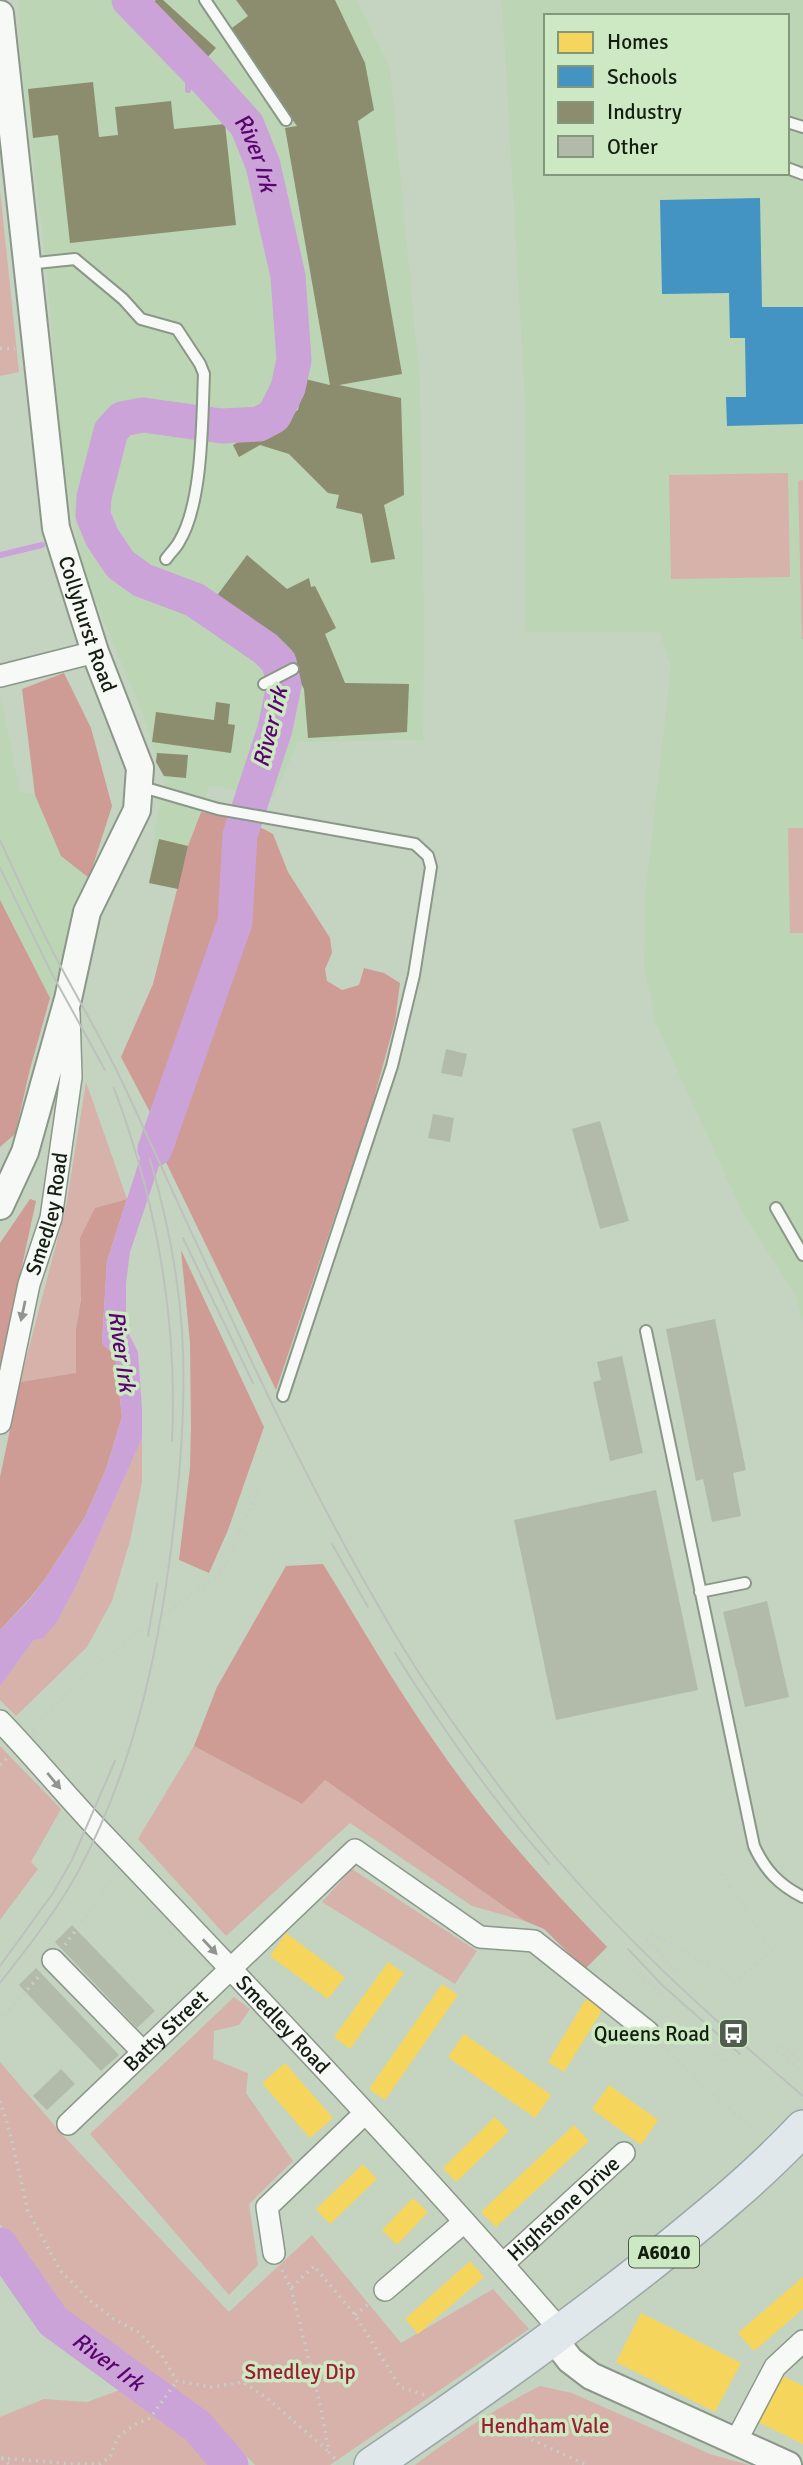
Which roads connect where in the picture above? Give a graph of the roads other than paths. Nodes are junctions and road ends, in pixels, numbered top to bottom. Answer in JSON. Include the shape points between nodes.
{"nodes":[{"id":1,"x":205,"y":0,"type":"edge"},
{"id":2,"x":0,"y":14,"type":"edge"},
{"id":3,"x":286,"y":120,"type":"dead end"},
{"id":4,"x":27,"y":264,"type":"junction"},
{"id":5,"x":166,"y":559,"type":"dead end"},
{"id":6,"x":95,"y":652,"type":"junction"},
{"id":7,"x":293,"y":669,"type":"dead end"},
{"id":8,"x":0,"y":676,"type":"edge"},
{"id":9,"x":264,"y":684,"type":"dead end"},
{"id":10,"x":139,"y":786,"type":"junction"},
{"id":11,"x":68,"y":999,"type":"junction"},
{"id":12,"x":0,"y":1206,"type":"edge"},
{"id":13,"x":776,"y":1208,"type":"dead end"},
{"id":14,"x":803,"y":1255,"type":"edge"},
{"id":15,"x":646,"y":1331,"type":"dead end"},
{"id":16,"x":283,"y":1396,"type":"dead end"},
{"id":17,"x":0,"y":1423,"type":"edge"},
{"id":18,"x":745,"y":1583,"type":"dead end"},
{"id":19,"x":700,"y":1592,"type":"junction"},
{"id":20,"x":10,"y":1732,"type":"edge"},
{"id":21,"x":803,"y":1897,"type":"edge"},
{"id":22,"x":53,"y":1960,"type":"dead end"},
{"id":23,"x":230,"y":1969,"type":"junction"},
{"id":24,"x":648,"y":2032,"type":"road end"},
{"id":25,"x":143,"y":2052,"type":"junction"},
{"id":26,"x":364,"y":2114,"type":"junction"},
{"id":27,"x":68,"y":2124,"type":"dead end"},
{"id":28,"x":803,"y":2128,"type":"edge"},
{"id":29,"x":624,"y":2153,"type":"dead end"},
{"id":30,"x":464,"y":2222,"type":"junction"},
{"id":31,"x":274,"y":2253,"type":"road end"},
{"id":32,"x":503,"y":2264,"type":"junction"},
{"id":33,"x":385,"y":2291,"type":"dead end"},
{"id":34,"x":557,"y":2335,"type":"junction"},
{"id":35,"x":803,"y":2341,"type":"edge"},
{"id":36,"x":734,"y":2443,"type":"junction"},
{"id":37,"x":372,"y":2465,"type":"edge"},
{"id":38,"x":788,"y":2465,"type":"edge"}],
"edges":[{"from":1,"to":3,"type":"lane"},
{"from":2,"to":4,"type":"street","name":"Collyhurst Road"},
{"from":4,"to":5,"type":"lane","via":[[75,259],[141,319],[177,329],[200,364],[204,374],[200,460],[189,518]]},
{"from":4,"to":6,"type":"street","name":"Collyhurst Road","via":[[57,528]]},
{"from":6,"to":8,"type":"street"},
{"from":6,"to":10,"type":"street","name":"Collyhurst Road","via":[[140,768]]},
{"from":7,"to":9,"type":"lane"},
{"from":10,"to":11,"type":"street","name":"Collyhurst Road","via":[[137,810],[87,912]]},
{"from":10,"to":16,"type":"lane","via":[[218,809],[415,844],[428,856],[431,867],[414,975],[392,1066]]},
{"from":11,"to":12,"type":"street","name":"Collyhurst Road","via":[[25,1152]]},
{"from":11,"to":17,"type":"street","name":"Smedley Road","one_way":true,"via":[[71,1077],[51,1218],[29,1284]]},
{"from":13,"to":14,"type":"lane"},
{"from":15,"to":19,"type":"lane"},
{"from":18,"to":19,"type":"lane"},
{"from":19,"to":21,"type":"lane","via":[[749,1826],[769,1873]]},
{"from":20,"to":23,"type":"street","name":"Smedley Road","one_way":true},
{"from":22,"to":25,"type":"street"},
{"from":23,"to":24,"type":"street","name":"Batty Street","via":[[355,1850],[480,1937],[534,1941]]},
{"from":23,"to":25,"type":"street","name":"Batty Street"},
{"from":23,"to":26,"type":"street","name":"Smedley Road"},
{"from":25,"to":27,"type":"street","name":"Batty Street"},
{"from":26,"to":30,"type":"street","name":"Smedley Road"},
{"from":26,"to":31,"type":"street","via":[[267,2207]]},
{"from":28,"to":34,"type":"highway","number":"A6010","via":[[727,2201]]},
{"from":29,"to":32,"type":"street","name":"Highstone Drive"},
{"from":30,"to":32,"type":"street","name":"Smedley Road"},
{"from":30,"to":33,"type":"street"},
{"from":32,"to":34,"type":"street","name":"Smedley Road"},
{"from":34,"to":36,"type":"street","name":"Smedley Road","via":[[570,2360],[591,2376]]},
{"from":34,"to":37,"type":"highway","number":"A6010"},
{"from":35,"to":36,"type":"street","via":[[775,2367]]},
{"from":36,"to":38,"type":"street","name":"Smedley Road"}]}
